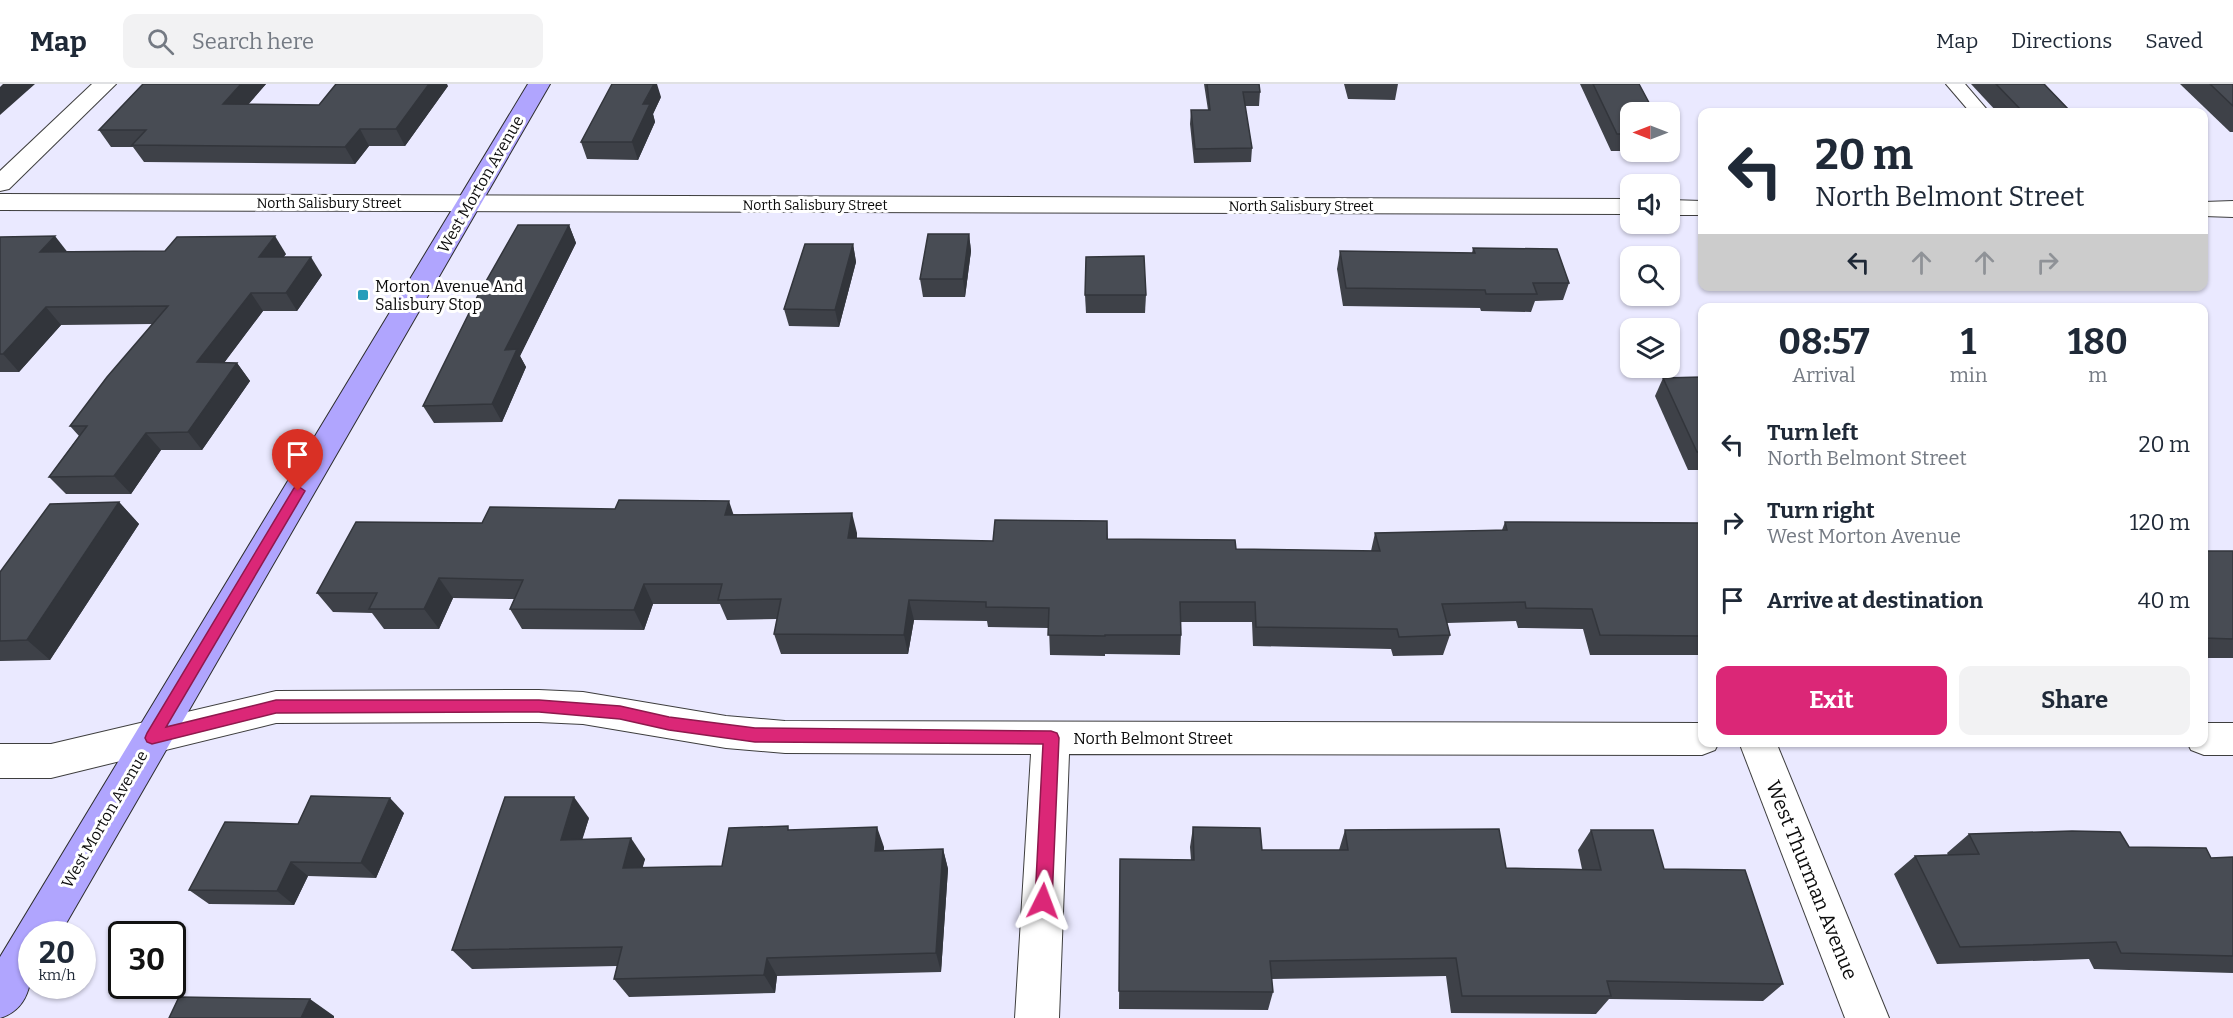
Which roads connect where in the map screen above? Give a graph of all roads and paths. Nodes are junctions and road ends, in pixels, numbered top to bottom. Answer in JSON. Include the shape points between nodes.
{"nodes":[{"id":1,"x":105,"y":84,"type":"edge"},
{"id":2,"x":539,"y":84,"type":"edge"},
{"id":3,"x":1955,"y":84,"type":"edge"},
{"id":4,"x":1976,"y":108,"type":"edge"},
{"id":5,"x":0,"y":184,"type":"edge"},
{"id":6,"x":0,"y":202,"type":"edge"},
{"id":7,"x":469,"y":204,"type":"junction"},
{"id":8,"x":1620,"y":207,"type":"edge"},
{"id":9,"x":1680,"y":207,"type":"edge"},
{"id":10,"x":1698,"y":208,"type":"edge"},
{"id":11,"x":2208,"y":209,"type":"edge"},
{"id":12,"x":2233,"y":209,"type":"edge"},
{"id":13,"x":152,"y":738,"type":"junction"},
{"id":14,"x":1051,"y":738,"type":"junction"},
{"id":15,"x":1698,"y":739,"type":"edge"},
{"id":16,"x":2208,"y":740,"type":"edge"},
{"id":17,"x":2233,"y":740,"type":"edge"},
{"id":18,"x":1759,"y":747,"type":"edge"},
{"id":19,"x":0,"y":761,"type":"edge"},
{"id":20,"x":45,"y":921,"type":"edge"},
{"id":21,"x":18,"y":967,"type":"edge"},
{"id":22,"x":0,"y":997,"type":"edge"},
{"id":23,"x":1037,"y":1018,"type":"edge"},
{"id":24,"x":1868,"y":1018,"type":"edge"}],
"edges":[{"from":1,"to":5,"type":"street"},
{"from":2,"to":7,"type":"main road","name":"West Morton Avenue"},
{"from":3,"to":4,"type":"lane"},
{"from":6,"to":7,"type":"street","name":"North Salisbury Street"},
{"from":7,"to":8,"type":"street","name":"North Salisbury Street"},
{"from":7,"to":13,"type":"main road","name":"West Morton Avenue"},
{"from":9,"to":10,"type":"street"},
{"from":11,"to":12,"type":"street"},
{"from":13,"to":14,"type":"street","name":"North Belmont Street","via":[[276,707],[539,706],[620,712],[755,735]]},
{"from":13,"to":19,"type":"street","name":"North Belmont Street","via":[[51,761]]},
{"from":13,"to":20,"type":"main road","name":"West Morton Avenue"},
{"from":14,"to":15,"type":"street","name":"North Belmont Street"},
{"from":14,"to":23,"type":"street"},
{"from":16,"to":17,"type":"street"},
{"from":18,"to":24,"type":"street","name":"West Thurman Avenue"},
{"from":21,"to":22,"type":"main road"}]}
